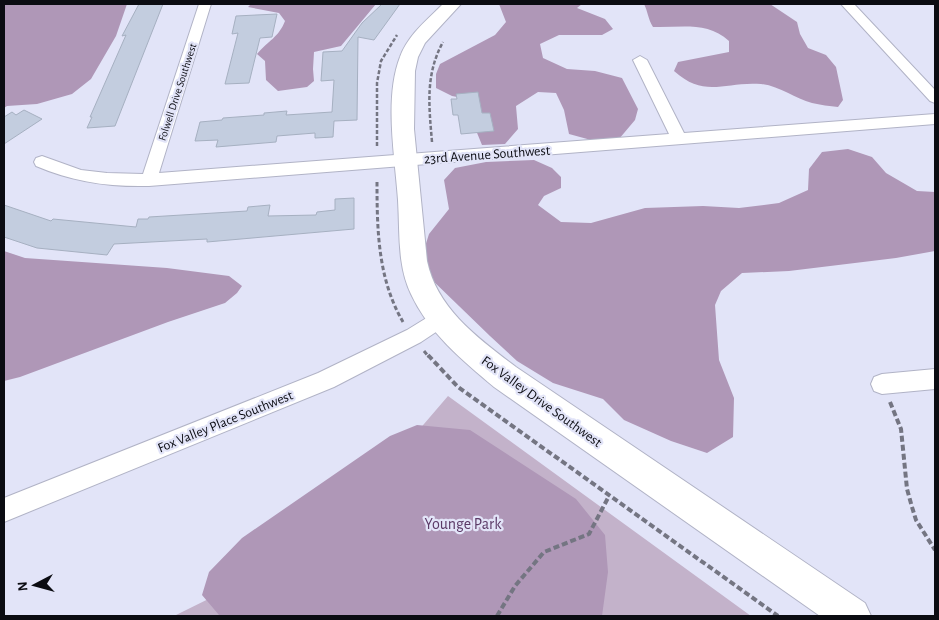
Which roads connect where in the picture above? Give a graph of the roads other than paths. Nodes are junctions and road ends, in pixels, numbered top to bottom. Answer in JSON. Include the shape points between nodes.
{"nodes":[{"id":1,"x":205,"y":4,"type":"edge"},
{"id":2,"x":452,"y":4,"type":"edge"},
{"id":3,"x":847,"y":4,"type":"edge"},
{"id":4,"x":640,"y":60,"type":"dead end"},
{"id":5,"x":935,"y":98,"type":"edge"},
{"id":6,"x":935,"y":119,"type":"edge"},
{"id":7,"x":679,"y":140,"type":"junction"},
{"id":8,"x":407,"y":161,"type":"junction"},
{"id":9,"x":42,"y":162,"type":"dead end"},
{"id":10,"x":149,"y":180,"type":"junction"},
{"id":11,"x":441,"y":318,"type":"junction"},
{"id":12,"x":935,"y":379,"type":"edge"},
{"id":13,"x":882,"y":384,"type":"road end"},
{"id":14,"x":4,"y":510,"type":"edge"},
{"id":15,"x":852,"y":616,"type":"edge"}],
"edges":[{"from":1,"to":10,"type":"street","name":"Folwell Drive Southwest"},
{"from":2,"to":8,"type":"street","name":"Fox Valley Drive Southwest","via":[[417,42],[405,72]]},
{"from":3,"to":5,"type":"street"},
{"from":4,"to":7,"type":"street"},
{"from":6,"to":7,"type":"street","name":"23rd Avenue Southwest"},
{"from":7,"to":8,"type":"street","name":"23rd Avenue Southwest"},
{"from":8,"to":10,"type":"street","name":"23rd Avenue Southwest"},
{"from":8,"to":11,"type":"street","name":"Fox Valley Drive Southwest","via":[[416,268],[422,291]]},
{"from":9,"to":10,"type":"street","name":"23rd Avenue Southwest","via":[[79,177]]},
{"from":11,"to":14,"type":"street","name":"Fox Valley Place Southwest","via":[[414,336],[326,380]]},
{"from":11,"to":15,"type":"street","name":"Fox Valley Drive Southwest","via":[[505,377]]},
{"from":12,"to":13,"type":"street"}]}
